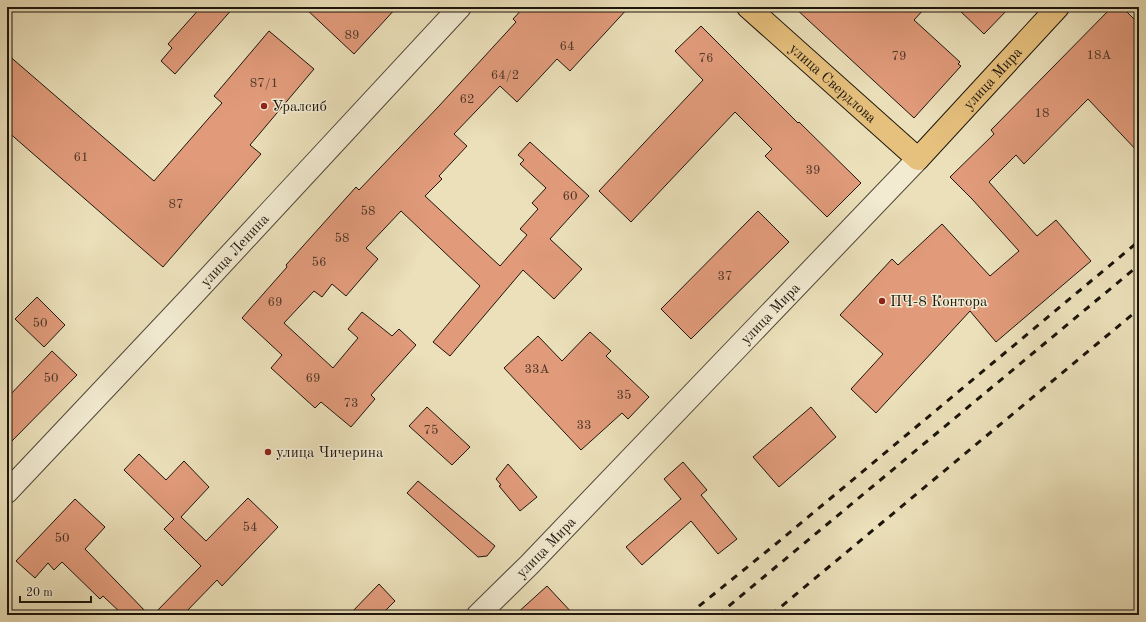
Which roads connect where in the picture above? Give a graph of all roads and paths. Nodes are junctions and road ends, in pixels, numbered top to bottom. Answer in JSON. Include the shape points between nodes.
{"nodes":[{"id":1,"x":460,"y":7,"type":"edge"},
{"id":2,"x":748,"y":7,"type":"edge"},
{"id":3,"x":1058,"y":7,"type":"edge"},
{"id":4,"x":918,"y":159,"type":"junction"},
{"id":5,"x":7,"y":492,"type":"edge"},
{"id":6,"x":478,"y":615,"type":"edge"}],
"edges":[{"from":1,"to":5,"type":"street","name":"улица Ленина"},
{"from":2,"to":4,"type":"main road","name":"улица Свердлова"},
{"from":3,"to":4,"type":"main road","name":"улица Мира"},
{"from":4,"to":6,"type":"street","name":"улица Мира"}]}
